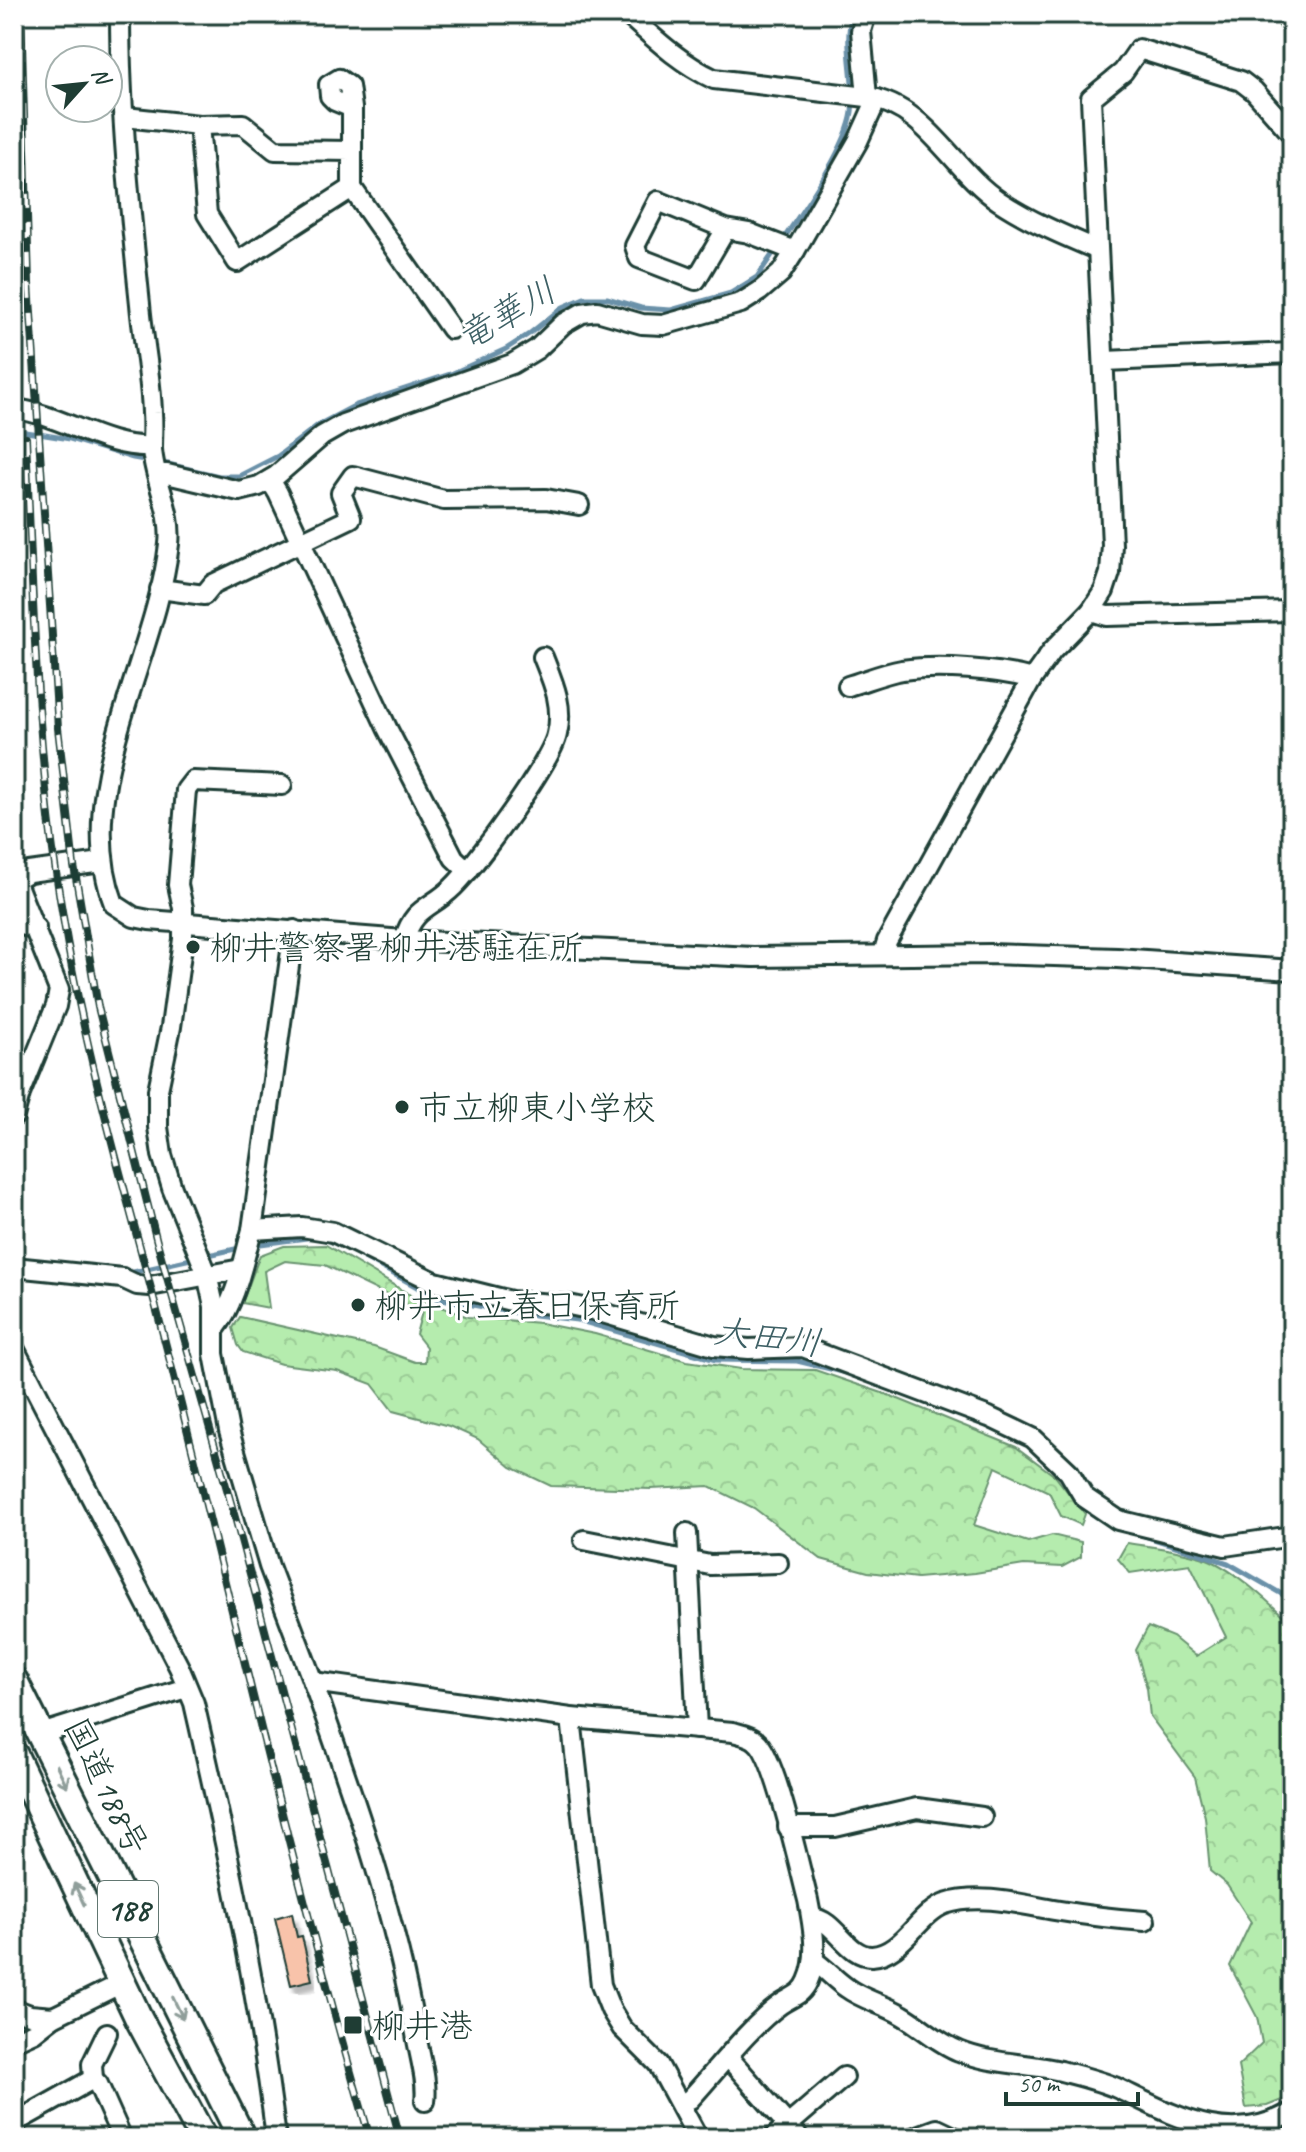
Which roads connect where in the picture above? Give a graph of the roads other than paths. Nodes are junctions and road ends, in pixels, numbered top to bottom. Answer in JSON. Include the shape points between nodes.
{"nodes":[{"id":1,"x":120,"y":14,"type":"edge"},
{"id":2,"x":627,"y":14,"type":"edge"},
{"id":3,"x":866,"y":14,"type":"edge"},
{"id":4,"x":862,"y":97,"type":"junction"},
{"id":5,"x":352,"y":108,"type":"dead end"},
{"id":6,"x":125,"y":117,"type":"junction"},
{"id":7,"x":199,"y":125,"type":"junction"},
{"id":8,"x":1292,"y":134,"type":"edge"},
{"id":9,"x":352,"y":151,"type":"junction"},
{"id":10,"x":352,"y":188,"type":"junction"},
{"id":11,"x":726,"y":229,"type":"junction"},
{"id":12,"x":1098,"y":250,"type":"junction"},
{"id":13,"x":795,"y":251,"type":"junction"},
{"id":14,"x":451,"y":329,"type":"dead end"},
{"id":15,"x":1292,"y":353,"type":"edge"},
{"id":16,"x":1105,"y":361,"type":"junction"},
{"id":17,"x":14,"y":409,"type":"edge"},
{"id":18,"x":154,"y":460,"type":"junction"},
{"id":19,"x":270,"y":480,"type":"junction"},
{"id":20,"x":579,"y":505,"type":"dead end"},
{"id":21,"x":301,"y":542,"type":"junction"},
{"id":22,"x":160,"y":589,"type":"junction"},
{"id":23,"x":1091,"y":611,"type":"junction"},
{"id":24,"x":1292,"y":611,"type":"edge"},
{"id":25,"x":543,"y":657,"type":"dead end"},
{"id":26,"x":1032,"y":679,"type":"junction"},
{"id":27,"x":848,"y":686,"type":"dead end"},
{"id":28,"x":282,"y":785,"type":"dead end"},
{"id":29,"x":102,"y":862,"type":"junction"},
{"id":30,"x":468,"y":871,"type":"junction"},
{"id":31,"x":15,"y":879,"type":"edge"},
{"id":32,"x":183,"y":921,"type":"junction"},
{"id":33,"x":14,"y":922,"type":"edge"},
{"id":34,"x":36,"y":928,"type":"junction"},
{"id":35,"x":294,"y":930,"type":"junction"},
{"id":36,"x":404,"y":940,"type":"junction"},
{"id":37,"x":883,"y":954,"type":"junction"},
{"id":38,"x":1292,"y":970,"type":"edge"},
{"id":39,"x":14,"y":1116,"type":"edge"},
{"id":40,"x":247,"y":1248,"type":"junction"},
{"id":41,"x":14,"y":1267,"type":"edge"},
{"id":42,"x":207,"y":1274,"type":"junction"},
{"id":43,"x":214,"y":1329,"type":"junction"},
{"id":44,"x":14,"y":1348,"type":"edge"},
{"id":45,"x":687,"y":1533,"type":"dead end"},
{"id":46,"x":1292,"y":1536,"type":"edge"},
{"id":47,"x":584,"y":1540,"type":"dead end"},
{"id":48,"x":688,"y":1562,"type":"junction"},
{"id":49,"x":778,"y":1563,"type":"dead end"},
{"id":50,"x":14,"y":1681,"type":"edge"},
{"id":51,"x":313,"y":1682,"type":"junction"},
{"id":52,"x":186,"y":1688,"type":"junction"},
{"id":53,"x":571,"y":1718,"type":"junction"},
{"id":54,"x":697,"y":1729,"type":"junction"},
{"id":55,"x":41,"y":1734,"type":"junction"},
{"id":56,"x":14,"y":1755,"type":"edge"},
{"id":57,"x":982,"y":1817,"type":"dead end"},
{"id":58,"x":788,"y":1827,"type":"junction"},
{"id":59,"x":812,"y":1918,"type":"junction"},
{"id":60,"x":1145,"y":1921,"type":"dead end"},
{"id":61,"x":814,"y":1961,"type":"junction"},
{"id":62,"x":122,"y":1983,"type":"junction"},
{"id":63,"x":14,"y":2009,"type":"edge"},
{"id":64,"x":53,"y":2017,"type":"junction"},
{"id":65,"x":107,"y":2033,"type":"dead end"},
{"id":66,"x":14,"y":2041,"type":"edge"},
{"id":67,"x":729,"y":2058,"type":"junction"},
{"id":68,"x":844,"y":2077,"type":"dead end"},
{"id":69,"x":93,"y":2079,"type":"junction"},
{"id":70,"x":425,"y":2101,"type":"dead end"},
{"id":71,"x":681,"y":2104,"type":"junction"},
{"id":72,"x":1292,"y":2112,"type":"edge"},
{"id":73,"x":14,"y":2123,"type":"edge"},
{"id":74,"x":794,"y":2132,"type":"edge"},
{"id":75,"x":122,"y":2138,"type":"edge"},
{"id":76,"x":203,"y":2138,"type":"edge"},
{"id":77,"x":242,"y":2138,"type":"edge"},
{"id":78,"x":276,"y":2138,"type":"edge"},
{"id":79,"x":698,"y":2138,"type":"edge"},
{"id":80,"x":773,"y":2138,"type":"edge"},
{"id":81,"x":912,"y":2138,"type":"edge"},
{"id":82,"x":956,"y":2138,"type":"edge"}],
"edges":[{"from":1,"to":6,"type":"street"},
{"from":2,"to":4,"type":"street","via":[[670,53],[714,79]]},
{"from":3,"to":4,"type":"street","via":[[861,31]]},
{"from":4,"to":12,"type":"street","via":[[906,113],[1000,201]]},
{"from":4,"to":13,"type":"street","via":[[858,141]]},
{"from":5,"to":9,"type":"street"},
{"from":6,"to":7,"type":"street"},
{"from":6,"to":18,"type":"street"},
{"from":7,"to":9,"type":"street","via":[[243,124],[275,150]]},
{"from":7,"to":10,"type":"street","via":[[207,214],[237,262]]},
{"from":8,"to":12,"type":"street","via":[[1241,81],[1139,49],[1123,72],[1091,98]]},
{"from":9,"to":10,"type":"street"},
{"from":10,"to":14,"type":"street"},
{"from":11,"to":11,"type":"street","via":[[658,201],[635,246],[639,258],[696,280]]},
{"from":11,"to":13,"type":"street"},
{"from":12,"to":16,"type":"street"},
{"from":13,"to":19,"type":"street","via":[[760,291],[689,320],[642,324],[597,311],[582,313],[512,364],[343,424]]},
{"from":15,"to":16,"type":"street"},
{"from":16,"to":23,"type":"street","via":[[1111,559],[1104,591]]},
{"from":17,"to":18,"type":"street","via":[[37,411],[135,447]]},
{"from":18,"to":19,"type":"street","via":[[167,474],[239,491]]},
{"from":18,"to":22,"type":"street","via":[[169,525]]},
{"from":19,"to":21,"type":"street"},
{"from":20,"to":21,"type":"street","via":[[546,499],[444,500],[353,476],[341,493],[351,518]]},
{"from":21,"to":22,"type":"street","via":[[213,584],[204,595]]},
{"from":21,"to":30,"type":"street","via":[[387,728],[454,858]]},
{"from":22,"to":29,"type":"street","via":[[110,756]]},
{"from":23,"to":24,"type":"street","via":[[1107,616]]},
{"from":23,"to":26,"type":"street"},
{"from":25,"to":30,"type":"street","via":[[560,711],[557,737]]},
{"from":26,"to":27,"type":"street","via":[[934,668],[900,670]]},
{"from":26,"to":37,"type":"street"},
{"from":28,"to":32,"type":"street","via":[[193,781],[186,790],[178,885]]},
{"from":29,"to":31,"type":"street","via":[[29,872]]},
{"from":29,"to":32,"type":"street","via":[[114,904],[124,912],[149,920]]},
{"from":30,"to":36,"type":"street","via":[[418,913]]},
{"from":31,"to":34,"type":"street"},
{"from":32,"to":35,"type":"street"},
{"from":32,"to":42,"type":"street","via":[[158,1090],[158,1127],[172,1188]]},
{"from":33,"to":34,"type":"street"},
{"from":34,"to":39,"type":"street","via":[[59,990]]},
{"from":35,"to":36,"type":"street"},
{"from":35,"to":40,"type":"street"},
{"from":36,"to":37,"type":"street","via":[[753,957]]},
{"from":37,"to":38,"type":"street","via":[[1117,958]]},
{"from":40,"to":42,"type":"street"},
{"from":40,"to":43,"type":"street","via":[[224,1318]]},
{"from":40,"to":46,"type":"street","via":[[302,1227],[333,1232],[435,1282],[511,1301],[593,1310],[714,1346],[803,1347],[1033,1438],[1069,1472],[1084,1497],[1118,1520],[1225,1546]]},
{"from":41,"to":42,"type":"street","via":[[122,1278],[150,1286]]},
{"from":42,"to":43,"type":"street"},
{"from":43,"to":51,"type":"street","via":[[229,1431],[269,1566]]},
{"from":44,"to":52,"type":"street"},
{"from":45,"to":48,"type":"street"},
{"from":47,"to":48,"type":"street"},
{"from":48,"to":49,"type":"street"},
{"from":48,"to":54,"type":"street"},
{"from":50,"to":55,"type":"highway","name":"国道188号","number":"188"},
{"from":51,"to":53,"type":"street"},
{"from":51,"to":70,"type":"street","via":[[387,1899],[408,1982]]},
{"from":52,"to":55,"type":"street"},
{"from":52,"to":78,"type":"street","via":[[194,1703],[238,1902]]},
{"from":53,"to":54,"type":"street"},
{"from":53,"to":71,"type":"street","via":[[601,1985],[622,2028],[658,2064]]},
{"from":54,"to":58,"type":"street","via":[[733,1732],[756,1741],[767,1756]]},
{"from":55,"to":77,"type":"highway","name":"国道188号","number":"188","one_way":true},
{"from":62,"to":56,"type":"highway","name":"国道188号","number":"188","one_way":true},
{"from":57,"to":58,"type":"street","via":[[917,1808],[860,1824]]},
{"from":58,"to":59,"type":"street"},
{"from":59,"to":60,"type":"street","via":[[823,1921],[863,1955],[875,1956],[947,1903],[982,1899]]},
{"from":59,"to":61,"type":"street"},
{"from":61,"to":67,"type":"street","via":[[800,1994],[765,2018]]},
{"from":61,"to":72,"type":"street","via":[[847,1988],[971,2056],[1098,2082],[1209,2126],[1255,2128]]},
{"from":62,"to":64,"type":"street"},
{"from":62,"to":76,"type":"highway","name":"国道188号","number":"188"},
{"from":63,"to":64,"type":"street"},
{"from":64,"to":66,"type":"street"},
{"from":65,"to":69,"type":"street","via":[[92,2064]]},
{"from":67,"to":71,"type":"street"},
{"from":67,"to":74,"type":"street"},
{"from":68,"to":74,"type":"street"},
{"from":69,"to":73,"type":"street"},
{"from":69,"to":75,"type":"street"},
{"from":71,"to":79,"type":"street"},
{"from":74,"to":80,"type":"street"},
{"from":81,"to":82,"type":"street","via":[[937,2129]]}]}
